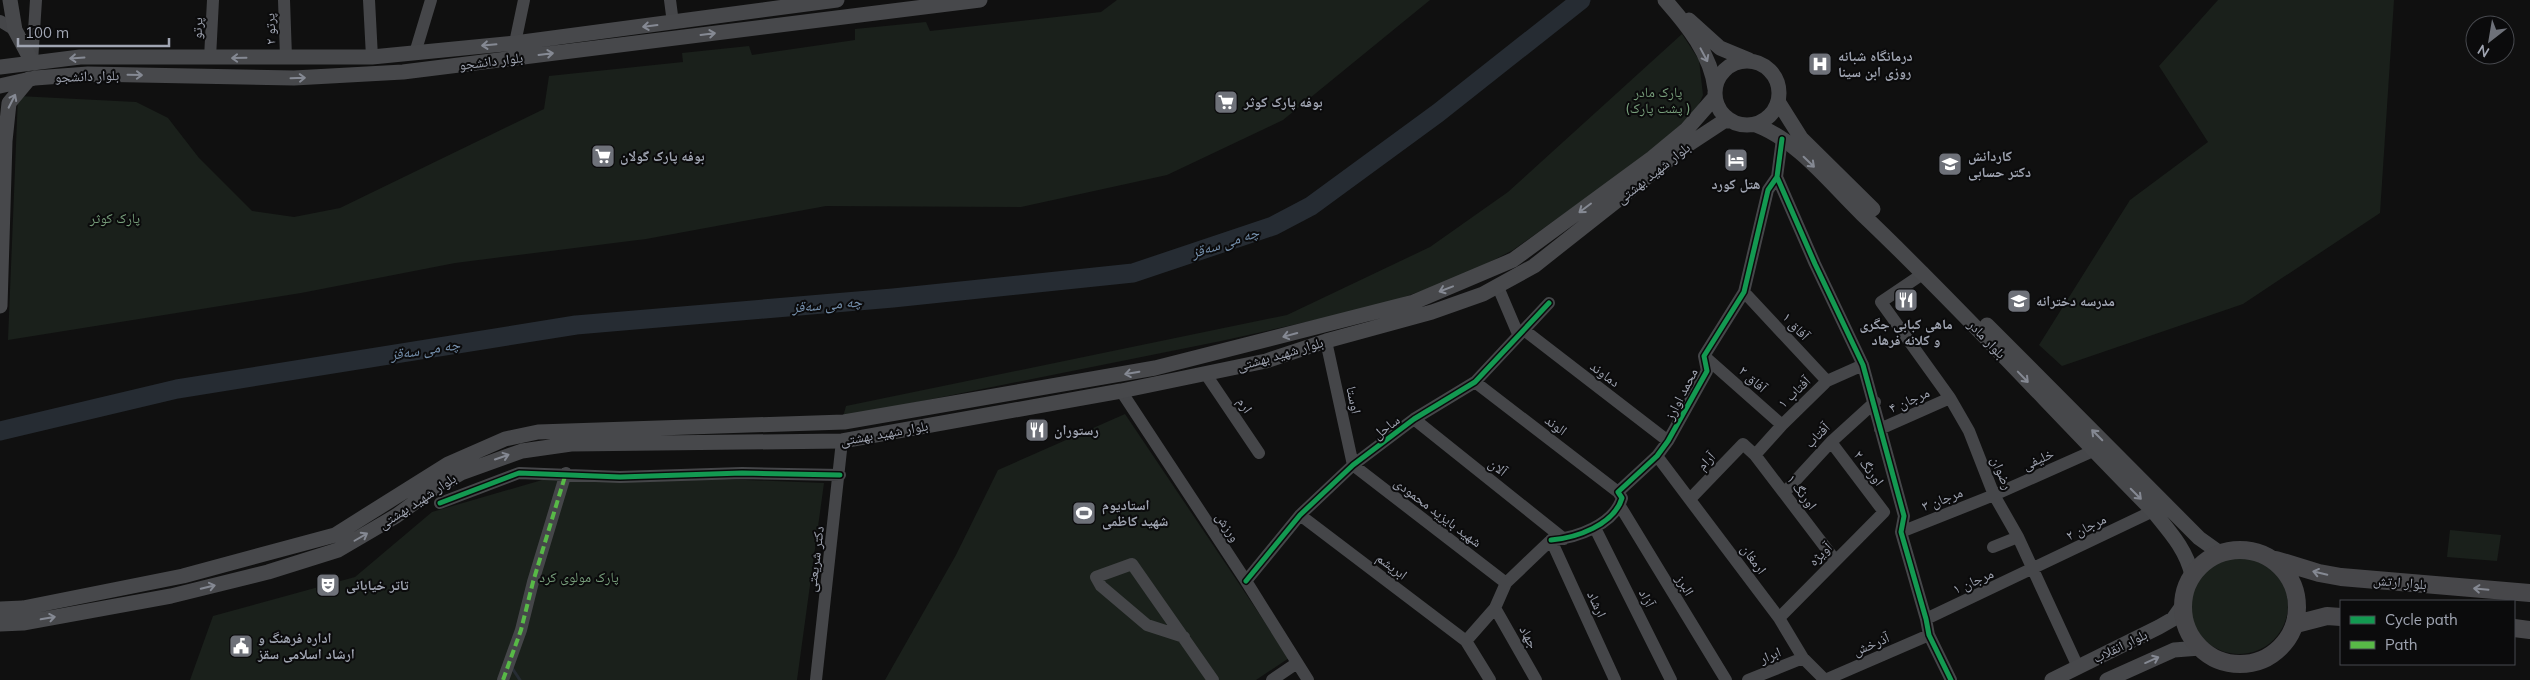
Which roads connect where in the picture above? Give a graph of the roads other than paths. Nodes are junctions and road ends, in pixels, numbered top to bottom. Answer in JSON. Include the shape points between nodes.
{"nodes":[{"id":1,"x":10,"y":0,"type":"edge"},
{"id":2,"x":36,"y":0,"type":"edge"},
{"id":3,"x":213,"y":0,"type":"edge"},
{"id":4,"x":284,"y":0,"type":"edge"},
{"id":5,"x":369,"y":0,"type":"edge"},
{"id":6,"x":431,"y":0,"type":"edge"},
{"id":7,"x":524,"y":0,"type":"edge"},
{"id":8,"x":670,"y":0,"type":"edge"},
{"id":9,"x":837,"y":0,"type":"edge"},
{"id":10,"x":980,"y":0,"type":"edge"},
{"id":11,"x":1665,"y":0,"type":"edge"},
{"id":12,"x":1673,"y":0,"type":"edge"},
{"id":13,"x":762,"y":5,"type":"edge"},
{"id":14,"x":0,"y":21,"type":"edge"},
{"id":15,"x":1688,"y":22,"type":"junction"},
{"id":16,"x":673,"y":23,"type":"junction"},
{"id":17,"x":15,"y":30,"type":"junction"},
{"id":18,"x":515,"y":43,"type":"junction"},
{"id":19,"x":415,"y":53,"type":"junction"},
{"id":20,"x":400,"y":55,"type":"junction"},
{"id":21,"x":286,"y":57,"type":"junction"},
{"id":22,"x":210,"y":58,"type":"junction"},
{"id":23,"x":372,"y":58,"type":"junction"},
{"id":24,"x":1749,"y":60,"type":"junction"},
{"id":25,"x":32,"y":62,"type":"junction"},
{"id":26,"x":0,"y":67,"type":"edge"},
{"id":27,"x":403,"y":72,"type":"junction"},
{"id":28,"x":28,"y":79,"type":"junction"},
{"id":29,"x":0,"y":86,"type":"edge"},
{"id":30,"x":1715,"y":94,"type":"junction"},
{"id":31,"x":1779,"y":103,"type":"junction"},
{"id":32,"x":1730,"y":121,"type":"junction"},
{"id":33,"x":1756,"y":125,"type":"junction"},
{"id":34,"x":1782,"y":138,"type":"junction"},
{"id":35,"x":1777,"y":176,"type":"junction"},
{"id":36,"x":1924,"y":273,"type":"junction"},
{"id":37,"x":1498,"y":287,"type":"junction"},
{"id":38,"x":1744,"y":292,"type":"junction"},
{"id":39,"x":1549,"y":303,"type":"dead end"},
{"id":40,"x":0,"y":306,"type":"edge"},
{"id":41,"x":1521,"y":332,"type":"junction"},
{"id":42,"x":1326,"y":341,"type":"junction"},
{"id":43,"x":1704,"y":356,"type":"junction"},
{"id":44,"x":1864,"y":365,"type":"junction"},
{"id":45,"x":1205,"y":373,"type":"junction"},
{"id":46,"x":1827,"y":381,"type":"junction"},
{"id":47,"x":1475,"y":382,"type":"junction"},
{"id":48,"x":1121,"y":391,"type":"junction"},
{"id":49,"x":1950,"y":398,"type":"junction"},
{"id":50,"x":1875,"y":402,"type":"junction"},
{"id":51,"x":1414,"y":419,"type":"junction"},
{"id":52,"x":844,"y":422,"type":"junction"},
{"id":53,"x":1782,"y":425,"type":"junction"},
{"id":54,"x":1880,"y":429,"type":"junction"},
{"id":55,"x":842,"y":441,"type":"junction"},
{"id":56,"x":1668,"y":441,"type":"junction"},
{"id":57,"x":1831,"y":442,"type":"junction"},
{"id":58,"x":1743,"y":444,"type":"joint"},
{"id":59,"x":2093,"y":451,"type":"junction"},
{"id":60,"x":1260,"y":453,"type":"dead end"},
{"id":61,"x":1755,"y":455,"type":"junction"},
{"id":62,"x":1657,"y":456,"type":"junction"},
{"id":63,"x":1353,"y":465,"type":"junction"},
{"id":64,"x":566,"y":473,"type":"junction"},
{"id":65,"x":840,"y":475,"type":"junction"},
{"id":66,"x":1618,"y":492,"type":"junction"},
{"id":67,"x":1784,"y":493,"type":"junction"},
{"id":68,"x":1994,"y":495,"type":"junction"},
{"id":69,"x":1691,"y":498,"type":"junction"},
{"id":70,"x":440,"y":502,"type":"dead end"},
{"id":71,"x":1620,"y":506,"type":"junction"},
{"id":72,"x":1884,"y":512,"type":"joint"},
{"id":73,"x":2153,"y":512,"type":"junction"},
{"id":74,"x":1300,"y":515,"type":"junction"},
{"id":75,"x":1595,"y":528,"type":"junction"},
{"id":76,"x":1901,"y":532,"type":"junction"},
{"id":77,"x":2018,"y":537,"type":"junction"},
{"id":78,"x":1564,"y":539,"type":"junction"},
{"id":79,"x":1551,"y":540,"type":"junction"},
{"id":80,"x":1993,"y":547,"type":"dead end"},
{"id":81,"x":2220,"y":553,"type":"junction"},
{"id":82,"x":1836,"y":560,"type":"junction"},
{"id":83,"x":2273,"y":560,"type":"junction"},
{"id":84,"x":2032,"y":570,"type":"junction"},
{"id":85,"x":2192,"y":575,"type":"junction"},
{"id":86,"x":1246,"y":581,"type":"junction"},
{"id":87,"x":1506,"y":583,"type":"junction"},
{"id":88,"x":2530,"y":593,"type":"edge"},
{"id":89,"x":2183,"y":605,"type":"junction"},
{"id":90,"x":1495,"y":608,"type":"junction"},
{"id":91,"x":0,"y":609,"type":"edge"},
{"id":92,"x":2340,"y":617,"type":"edge"},
{"id":93,"x":1779,"y":618,"type":"junction"},
{"id":94,"x":1926,"y":619,"type":"junction"},
{"id":95,"x":0,"y":624,"type":"edge"},
{"id":96,"x":2296,"y":624,"type":"junction"},
{"id":97,"x":2515,"y":628,"type":"edge"},
{"id":98,"x":2530,"y":630,"type":"edge"},
{"id":99,"x":1929,"y":635,"type":"junction"},
{"id":100,"x":1184,"y":637,"type":"junction"},
{"id":101,"x":1466,"y":641,"type":"junction"},
{"id":102,"x":2200,"y":648,"type":"junction"},
{"id":103,"x":1803,"y":658,"type":"junction"},
{"id":104,"x":1297,"y":663,"type":"junction"},
{"id":105,"x":2078,"y":666,"type":"junction"},
{"id":106,"x":503,"y":680,"type":"edge"},
{"id":107,"x":816,"y":680,"type":"edge"},
{"id":108,"x":1214,"y":680,"type":"edge"},
{"id":109,"x":1272,"y":680,"type":"edge"},
{"id":110,"x":1308,"y":680,"type":"edge"},
{"id":111,"x":1490,"y":680,"type":"edge"},
{"id":112,"x":1536,"y":680,"type":"edge"},
{"id":113,"x":1615,"y":680,"type":"edge"},
{"id":114,"x":1671,"y":680,"type":"edge"},
{"id":115,"x":1726,"y":680,"type":"edge"},
{"id":116,"x":1748,"y":680,"type":"edge"},
{"id":117,"x":1825,"y":680,"type":"edge"},
{"id":118,"x":1951,"y":680,"type":"edge"},
{"id":119,"x":2052,"y":680,"type":"edge"},
{"id":120,"x":2107,"y":680,"type":"edge"}],
"edges":[{"from":1,"to":17,"type":"main road"},
{"from":2,"to":25,"type":"street"},
{"from":3,"to":22,"type":"street","name":"پرتو"},
{"from":4,"to":21,"type":"street","name":"پرتو ۲"},
{"from":5,"to":23,"type":"street"},
{"from":6,"to":19,"type":"street"},
{"from":7,"to":18,"type":"street"},
{"from":8,"to":16,"type":"street"},
{"from":9,"to":13,"type":"main road","name":"بلوار دانشجو"},
{"from":27,"to":10,"type":"main road","name":"بلوار دانشجو","one_way":true},
{"from":11,"to":15,"type":"main road"},
{"from":12,"to":15,"type":"main road"},
{"from":13,"to":16,"type":"main road","name":"بلوار دانشجو"},
{"from":14,"to":17,"type":"street"},
{"from":15,"to":24,"type":"main road","via":[[1720,48]]},
{"from":15,"to":30,"type":"main road","one_way":true,"via":[[1709,64]]},
{"from":16,"to":18,"type":"main road","name":"بلوار دانشجو","one_way":true},
{"from":17,"to":25,"type":"main road"},
{"from":18,"to":19,"type":"main road","name":"بلوار دانشجو","one_way":true},
{"from":19,"to":20,"type":"main road","name":"بلوار دانشجو"},
{"from":20,"to":23,"type":"main road","name":"بلوار دانشجو"},
{"from":20,"to":27,"type":"main road"},
{"from":21,"to":22,"type":"main road","name":"بلوار دانشجو","one_way":true},
{"from":21,"to":23,"type":"main road","name":"بلوار دانشجو"},
{"from":22,"to":25,"type":"main road","name":"بلوار دانشجو","one_way":true,"via":[[80,57]]},
{"from":24,"to":30,"type":"main road","via":[[1730,66],[1719,77]]},
{"from":24,"to":31,"type":"main road","via":[[1759,62],[1774,74],[1780,93]]},
{"from":25,"to":26,"type":"main road","name":"بلوار دانشجو"},
{"from":28,"to":27,"type":"main road","name":"بلوار دانشجو","one_way":true,"via":[[88,74],[294,78]]},
{"from":28,"to":29,"type":"main road","name":"بلوار دانشجو"},
{"from":40,"to":28,"type":"main road","one_way":true,"via":[[9,103]]},
{"from":30,"to":32,"type":"main road","via":[[1718,108]]},
{"from":30,"to":52,"type":"main road","name":"بلوار شهید بهشتی","one_way":true,"via":[[1693,123],[1652,158],[1513,260],[1414,302],[1155,368]]},
{"from":31,"to":33,"type":"main road","via":[[1766,120]]},
{"from":81,"to":31,"type":"main road","name":"بلوار مادر","one_way":true,"via":[[2199,538],[1801,138]]},
{"from":32,"to":33,"type":"main road"},
{"from":32,"to":37,"type":"main road","name":"بلوار شهید بهشتی","via":[[1724,121],[1686,146],[1534,266]]},
{"from":33,"to":34,"type":"main road","name":"بلوار مادر"},
{"from":34,"to":35,"type":"street"},
{"from":34,"to":36,"type":"main road","name":"بلوار مادر","one_way":true},
{"from":35,"to":38,"type":"street","name":"محمد اوارز","via":[[1768,190]]},
{"from":35,"to":44,"type":"street"},
{"from":36,"to":49,"type":"street","name":"رضوان","via":[[1881,302]]},
{"from":36,"to":59,"type":"main road","name":"بلوار مادر","one_way":true},
{"from":37,"to":41,"type":"street"},
{"from":37,"to":42,"type":"main road","name":"بلوار شهید بهشتی","via":[[1432,312]]},
{"from":38,"to":43,"type":"street","name":"محمد اوارز"},
{"from":38,"to":46,"type":"street","name":"آفاق ۱"},
{"from":39,"to":41,"type":"street","name":"ساحل"},
{"from":41,"to":47,"type":"street","name":"ساحل"},
{"from":41,"to":56,"type":"street","name":"دماوند"},
{"from":42,"to":45,"type":"main road","name":"بلوار شهید بهشتی","via":[[1266,361]]},
{"from":42,"to":63,"type":"street","name":"اوستا"},
{"from":43,"to":53,"type":"street","name":"آفاق ۲"},
{"from":43,"to":56,"type":"street","name":"محمد اوارز","via":[[1707,372]]},
{"from":44,"to":46,"type":"street","name":"آفتاب ۱"},
{"from":44,"to":50,"type":"street"},
{"from":45,"to":48,"type":"main road","name":"بلوار شهید بهشتی"},
{"from":45,"to":60,"type":"street","name":"ارم"},
{"from":46,"to":53,"type":"street","name":"آفتاب ۱"},
{"from":47,"to":51,"type":"street","name":"ساحل"},
{"from":47,"to":66,"type":"street","name":"الوند"},
{"from":48,"to":55,"type":"main road","name":"بلوار شهید بهشتی"},
{"from":48,"to":86,"type":"street","name":"ورزش"},
{"from":49,"to":54,"type":"street","name":"مرجان ۴"},
{"from":49,"to":68,"type":"street","name":"رضوان","via":[[1969,431]]},
{"from":50,"to":54,"type":"street"},
{"from":50,"to":57,"type":"street","name":"آفتاب"},
{"from":51,"to":63,"type":"street","name":"ساحل"},
{"from":51,"to":78,"type":"street","name":"آلان"},
{"from":52,"to":55,"type":"main road"},
{"from":52,"to":91,"type":"main road","name":"بلوار شهید بهشتی","via":[[538,432],[505,439],[448,464],[335,535],[183,576],[23,608]]},
{"from":53,"to":61,"type":"street","name":"آفتاب ۱"},
{"from":54,"to":76,"type":"street","via":[[1904,516]]},
{"from":55,"to":65,"type":"street","name":"دکتر شریعتی"},
{"from":95,"to":55,"type":"main road","name":"بلوار شهید بهشتی","one_way":true,"via":[[23,623],[171,596],[268,572],[338,550],[461,473],[522,450],[571,444]]},
{"from":56,"to":62,"type":"street","name":"محمد اوارز"},
{"from":57,"to":67,"type":"street","name":"آفتاب"},
{"from":57,"to":72,"type":"street","name":"اورنگ ۲"},
{"from":58,"to":61,"type":"street","name":"اورنگ ۱"},
{"from":58,"to":69,"type":"street","name":"آرام"},
{"from":59,"to":68,"type":"street","name":"خلیفی"},
{"from":59,"to":73,"type":"main road","name":"بلوار مادر","one_way":true},
{"from":61,"to":67,"type":"street","name":"اورنگ ۱"},
{"from":62,"to":66,"type":"street","name":"محمد اوارز"},
{"from":62,"to":69,"type":"street","name":"ارمغان"},
{"from":63,"to":74,"type":"street","name":"ساحل"},
{"from":63,"to":87,"type":"street","name":"شهید بایزید محمودی"},
{"from":64,"to":65,"type":"street","via":[[620,477],[742,473]]},
{"from":64,"to":70,"type":"street","via":[[518,473]]},
{"from":64,"to":106,"type":"street","via":[[521,630]]},
{"from":65,"to":107,"type":"street","name":"دکتر شریعتی"},
{"from":66,"to":71,"type":"street","via":[[1622,498]]},
{"from":67,"to":82,"type":"street","name":"اورنگ ۱"},
{"from":68,"to":76,"type":"street","name":"مرجان ۳"},
{"from":68,"to":77,"type":"street","name":"رضوان"},
{"from":69,"to":93,"type":"street","name":"ارمغان"},
{"from":71,"to":75,"type":"street"},
{"from":71,"to":115,"type":"street","name":"البرز"},
{"from":72,"to":82,"type":"street","name":"آویژه"},
{"from":73,"to":84,"type":"street","name":"مرجان ۲"},
{"from":73,"to":85,"type":"main road","name":"بلوار مادر","via":[[2182,546]]},
{"from":74,"to":86,"type":"street","name":"ساحل"},
{"from":74,"to":101,"type":"street","name":"ابریشم"},
{"from":75,"to":78,"type":"street"},
{"from":75,"to":114,"type":"street","name":"آزاد"},
{"from":76,"to":94,"type":"street"},
{"from":77,"to":80,"type":"street"},
{"from":77,"to":84,"type":"street","name":"رضوان"},
{"from":78,"to":79,"type":"street"},
{"from":79,"to":87,"type":"street"},
{"from":79,"to":113,"type":"street","name":"ارشاد"},
{"from":81,"to":83,"type":"highway","via":[[2247,550]]},
{"from":81,"to":85,"type":"highway","via":[[2204,562]]},
{"from":82,"to":93,"type":"street","name":"آویژه"},
{"from":88,"to":83,"type":"highway","name":"بلوار ارتش","one_way":true,"via":[[2341,577]]},
{"from":83,"to":96,"type":"highway","via":[[2292,581],[2297,595]]},
{"from":84,"to":94,"type":"street","name":"مرجان ۱"},
{"from":84,"to":105,"type":"street","name":"رضوان"},
{"from":85,"to":89,"type":"highway"},
{"from":86,"to":104,"type":"street","name":"ورزش"},
{"from":87,"to":90,"type":"street"},
{"from":89,"to":102,"type":"highway","via":[[2187,628]]},
{"from":89,"to":105,"type":"main road","name":"بلوار انقلاب","via":[[2173,619],[2160,628]]},
{"from":90,"to":101,"type":"street"},
{"from":90,"to":112,"type":"street","name":"جهاد"},
{"from":92,"to":96,"type":"highway","via":[[2327,616]]},
{"from":93,"to":103,"type":"street","name":"ارمغان"},
{"from":94,"to":99,"type":"street"},
{"from":96,"to":102,"type":"highway","via":[[2277,651],[2255,662],[2230,663],[2214,658]]},
{"from":97,"to":98,"type":"highway"},
{"from":99,"to":117,"type":"street","name":"آذرخش"},
{"from":99,"to":118,"type":"street"},
{"from":100,"to":100,"type":"street","via":[[1132,564],[1096,576],[1101,586],[1147,625]]},
{"from":100,"to":108,"type":"street"},
{"from":101,"to":111,"type":"street"},
{"from":120,"to":102,"type":"main road","name":"بلوار انقلاب","one_way":true,"via":[[2174,650]]},
{"from":103,"to":116,"type":"street","name":"ابرار"},
{"from":103,"to":117,"type":"street","name":"ارمغان"},
{"from":104,"to":109,"type":"street"},
{"from":104,"to":110,"type":"street","name":"ورزش"},
{"from":105,"to":119,"type":"main road","name":"بلوار انقلاب"}]}
